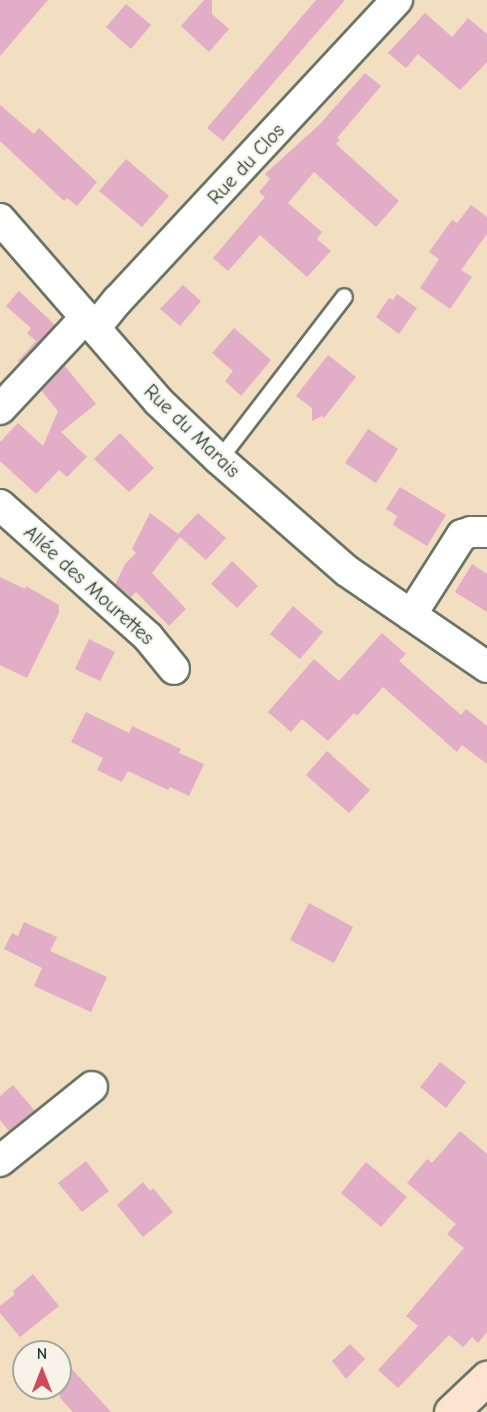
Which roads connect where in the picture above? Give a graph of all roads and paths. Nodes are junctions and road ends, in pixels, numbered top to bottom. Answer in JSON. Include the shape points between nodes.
{"nodes":[{"id":1,"x":397,"y":0,"type":"edge"},
{"id":2,"x":0,"y":219,"type":"edge"},
{"id":3,"x":344,"y":296,"type":"dead end"},
{"id":4,"x":90,"y":323,"type":"junction"},
{"id":5,"x":0,"y":409,"type":"edge"},
{"id":6,"x":219,"y":459,"type":"junction"},
{"id":7,"x":0,"y":505,"type":"edge"},
{"id":8,"x":487,"y":532,"type":"edge"},
{"id":9,"x":411,"y":615,"type":"junction"},
{"id":10,"x":487,"y":667,"type":"edge"},
{"id":11,"x":174,"y":669,"type":"dead end"},
{"id":12,"x":92,"y":1087,"type":"dead end"},
{"id":13,"x":0,"y":1161,"type":"edge"},
{"id":14,"x":487,"y":1378,"type":"edge"},
{"id":15,"x":451,"y":1412,"type":"edge"}],
"edges":[{"from":1,"to":4,"type":"street","name":"Rue du Clos","via":[[118,300]]},
{"from":2,"to":4,"type":"street","name":"Rue du Marais"},
{"from":3,"to":6,"type":"lane"},
{"from":4,"to":5,"type":"street"},
{"from":4,"to":6,"type":"street","name":"Rue du Marais","via":[[158,401]]},
{"from":6,"to":9,"type":"street","name":"Rue du Marais","via":[[347,571]]},
{"from":7,"to":11,"type":"street","name":"Allée des Mourettes","via":[[148,637]]},
{"from":8,"to":9,"type":"street","via":[[462,535]]},
{"from":9,"to":10,"type":"street","name":"Rue du Marais"},
{"from":12,"to":13,"type":"street"},
{"from":14,"to":15,"type":"main road"}]}
